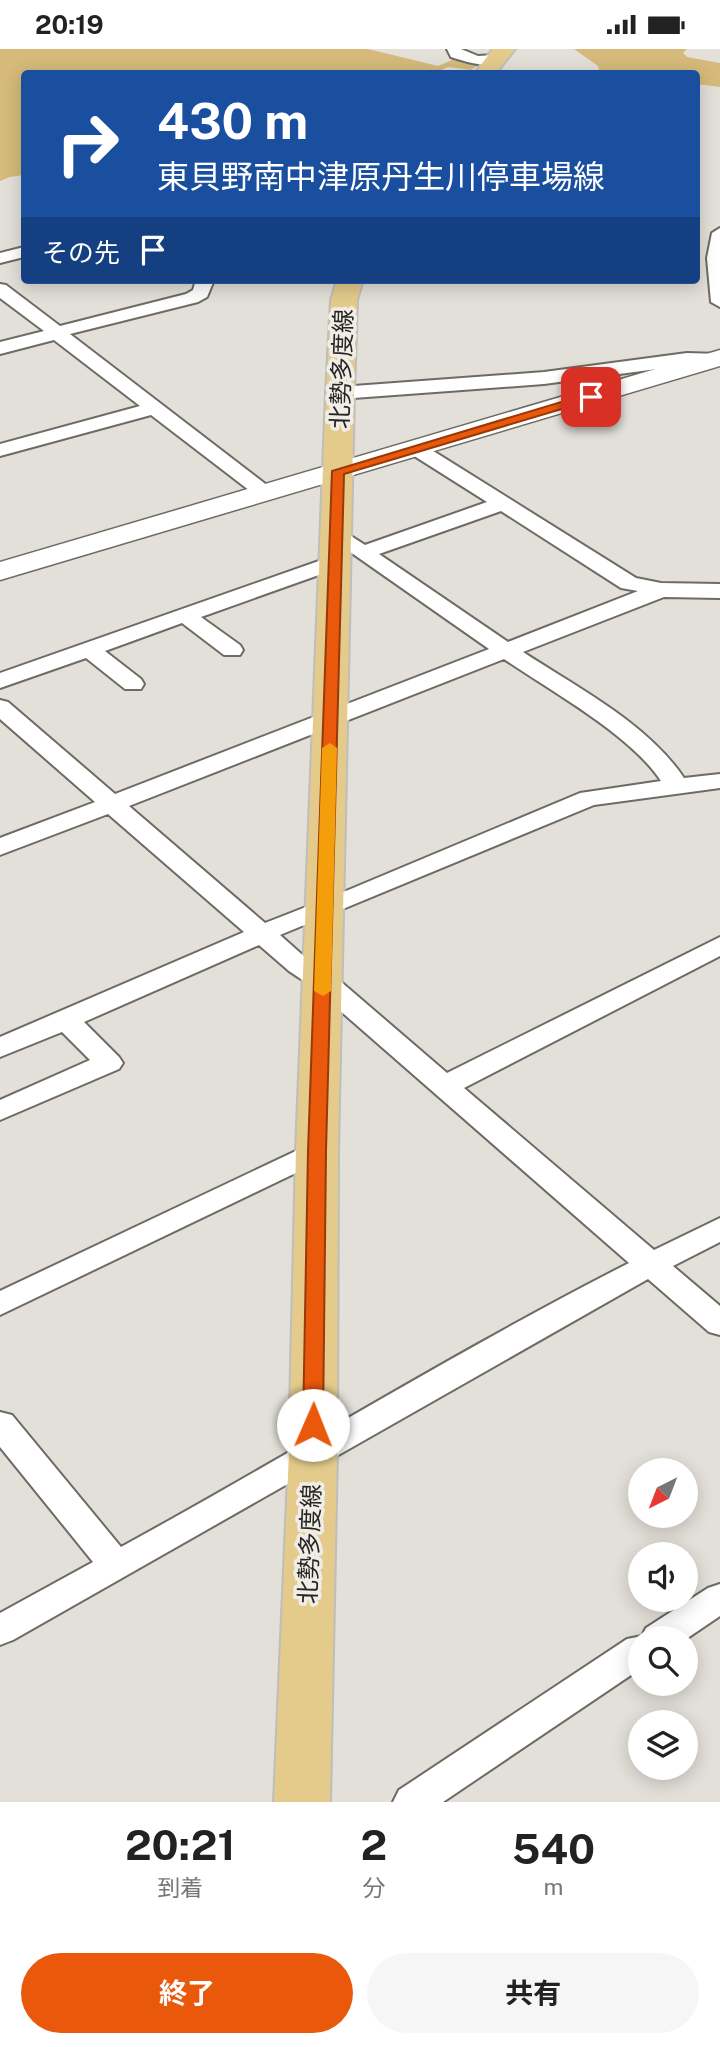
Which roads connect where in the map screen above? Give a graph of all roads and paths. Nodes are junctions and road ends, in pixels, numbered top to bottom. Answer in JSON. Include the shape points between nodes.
{"nodes":[{"id":1,"x":454,"y":49,"type":"edge"},
{"id":2,"x":495,"y":61,"type":"edge"},
{"id":3,"x":720,"y":233,"type":"edge"},
{"id":4,"x":21,"y":253,"type":"edge"},
{"id":5,"x":0,"y":258,"type":"edge"},
{"id":6,"x":700,"y":265,"type":"edge"},
{"id":7,"x":718,"y":266,"type":"edge"},
{"id":8,"x":204,"y":284,"type":"edge"},
{"id":9,"x":349,"y":284,"type":"edge"},
{"id":10,"x":0,"y":289,"type":"edge"},
{"id":11,"x":720,"y":302,"type":"edge"},
{"id":12,"x":58,"y":332,"type":"junction"},
{"id":13,"x":0,"y":348,"type":"edge"},
{"id":14,"x":718,"y":358,"type":"edge"},
{"id":15,"x":340,"y":393,"type":"junction"},
{"id":16,"x":155,"y":408,"type":"junction"},
{"id":17,"x":415,"y":448,"type":"junction"},
{"id":18,"x":0,"y":450,"type":"edge"},
{"id":19,"x":338,"y":471,"type":"junction"},
{"id":20,"x":265,"y":493,"type":"junction"},
{"id":21,"x":502,"y":504,"type":"junction"},
{"id":22,"x":345,"y":549,"type":"junction"},
{"id":23,"x":0,"y":571,"type":"edge"},
{"id":24,"x":661,"y":590,"type":"junction"},
{"id":25,"x":720,"y":591,"type":"edge"},
{"id":26,"x":185,"y":615,"type":"junction"},
{"id":27,"x":88,"y":649,"type":"junction"},
{"id":28,"x":232,"y":650,"type":"dead end"},
{"id":29,"x":506,"y":650,"type":"junction"},
{"id":30,"x":0,"y":681,"type":"edge"},
{"id":31,"x":133,"y":684,"type":"dead end"},
{"id":32,"x":0,"y":707,"type":"edge"},
{"id":33,"x":331,"y":717,"type":"junction"},
{"id":34,"x":720,"y":782,"type":"edge"},
{"id":35,"x":677,"y":787,"type":"junction"},
{"id":36,"x":111,"y":803,"type":"junction"},
{"id":37,"x":0,"y":847,"type":"edge"},
{"id":38,"x":324,"y":908,"type":"junction"},
{"id":39,"x":262,"y":934,"type":"junction"},
{"id":40,"x":720,"y":945,"type":"edge"},
{"id":41,"x":323,"y":981,"type":"junction"},
{"id":42,"x":65,"y":1019,"type":"junction"},
{"id":43,"x":0,"y":1048,"type":"edge"},
{"id":44,"x":445,"y":1086,"type":"junction"},
{"id":45,"x":0,"y":1111,"type":"edge"},
{"id":46,"x":317,"y":1151,"type":"junction"},
{"id":47,"x":720,"y":1229,"type":"edge"},
{"id":48,"x":654,"y":1266,"type":"junction"},
{"id":49,"x":0,"y":1304,"type":"edge"},
{"id":50,"x":720,"y":1324,"type":"edge"},
{"id":51,"x":0,"y":1424,"type":"edge"},
{"id":52,"x":313,"y":1452,"type":"junction"},
{"id":53,"x":116,"y":1566,"type":"junction"},
{"id":54,"x":720,"y":1598,"type":"edge"},
{"id":55,"x":677,"y":1626,"type":"edge"},
{"id":56,"x":0,"y":1630,"type":"edge"},
{"id":57,"x":628,"y":1658,"type":"edge"},
{"id":58,"x":302,"y":1802,"type":"edge"},
{"id":59,"x":412,"y":1802,"type":"edge"}],
"edges":[{"from":1,"to":2,"type":"street","via":[[456,54]]},
{"from":3,"to":7,"type":"street"},
{"from":4,"to":5,"type":"street"},
{"from":6,"to":7,"type":"street"},
{"from":7,"to":11,"type":"street"},
{"from":8,"to":12,"type":"street","via":[[201,293],[192,298]]},
{"from":9,"to":15,"type":"main road","name":"北勢多度線"},
{"from":10,"to":12,"type":"street"},
{"from":12,"to":13,"type":"street"},
{"from":12,"to":16,"type":"street"},
{"from":14,"to":15,"type":"street","via":[[544,378]]},
{"from":14,"to":17,"type":"main road"},
{"from":15,"to":19,"type":"main road","name":"北勢多度線"},
{"from":16,"to":18,"type":"street"},
{"from":16,"to":20,"type":"street"},
{"from":17,"to":19,"type":"main road"},
{"from":17,"to":21,"type":"street"},
{"from":19,"to":20,"type":"main road"},
{"from":19,"to":22,"type":"main road","name":"北勢多度線"},
{"from":20,"to":23,"type":"main road"},
{"from":21,"to":22,"type":"street"},
{"from":21,"to":24,"type":"street","via":[[629,583]]},
{"from":22,"to":26,"type":"street"},
{"from":22,"to":29,"type":"street"},
{"from":22,"to":33,"type":"main road","name":"北勢多度線"},
{"from":24,"to":25,"type":"street"},
{"from":24,"to":29,"type":"street"},
{"from":26,"to":27,"type":"street"},
{"from":26,"to":28,"type":"street"},
{"from":27,"to":30,"type":"street"},
{"from":27,"to":31,"type":"street"},
{"from":29,"to":33,"type":"street"},
{"from":29,"to":35,"type":"street","via":[[641,743]]},
{"from":32,"to":36,"type":"street"},
{"from":33,"to":36,"type":"street"},
{"from":33,"to":38,"type":"main road","name":"北勢多度線"},
{"from":34,"to":35,"type":"street"},
{"from":35,"to":38,"type":"street","via":[[569,804]]},
{"from":36,"to":37,"type":"street"},
{"from":36,"to":39,"type":"street"},
{"from":38,"to":39,"type":"street"},
{"from":38,"to":41,"type":"main road","name":"北勢多度線"},
{"from":39,"to":41,"type":"street"},
{"from":39,"to":42,"type":"street"},
{"from":40,"to":44,"type":"street"},
{"from":41,"to":44,"type":"street"},
{"from":41,"to":46,"type":"main road","name":"北勢多度線"},
{"from":42,"to":43,"type":"street"},
{"from":42,"to":45,"type":"street","via":[[109,1062]]},
{"from":44,"to":48,"type":"street"},
{"from":46,"to":49,"type":"street"},
{"from":46,"to":52,"type":"main road","name":"北勢多度線"},
{"from":47,"to":48,"type":"street"},
{"from":48,"to":50,"type":"street"},
{"from":48,"to":52,"type":"street","via":[[608,1287]]},
{"from":51,"to":53,"type":"street"},
{"from":52,"to":53,"type":"street"},
{"from":52,"to":58,"type":"main road","name":"北勢多度線"},
{"from":53,"to":56,"type":"street"},
{"from":54,"to":55,"type":"street"},
{"from":57,"to":59,"type":"street"}]}
